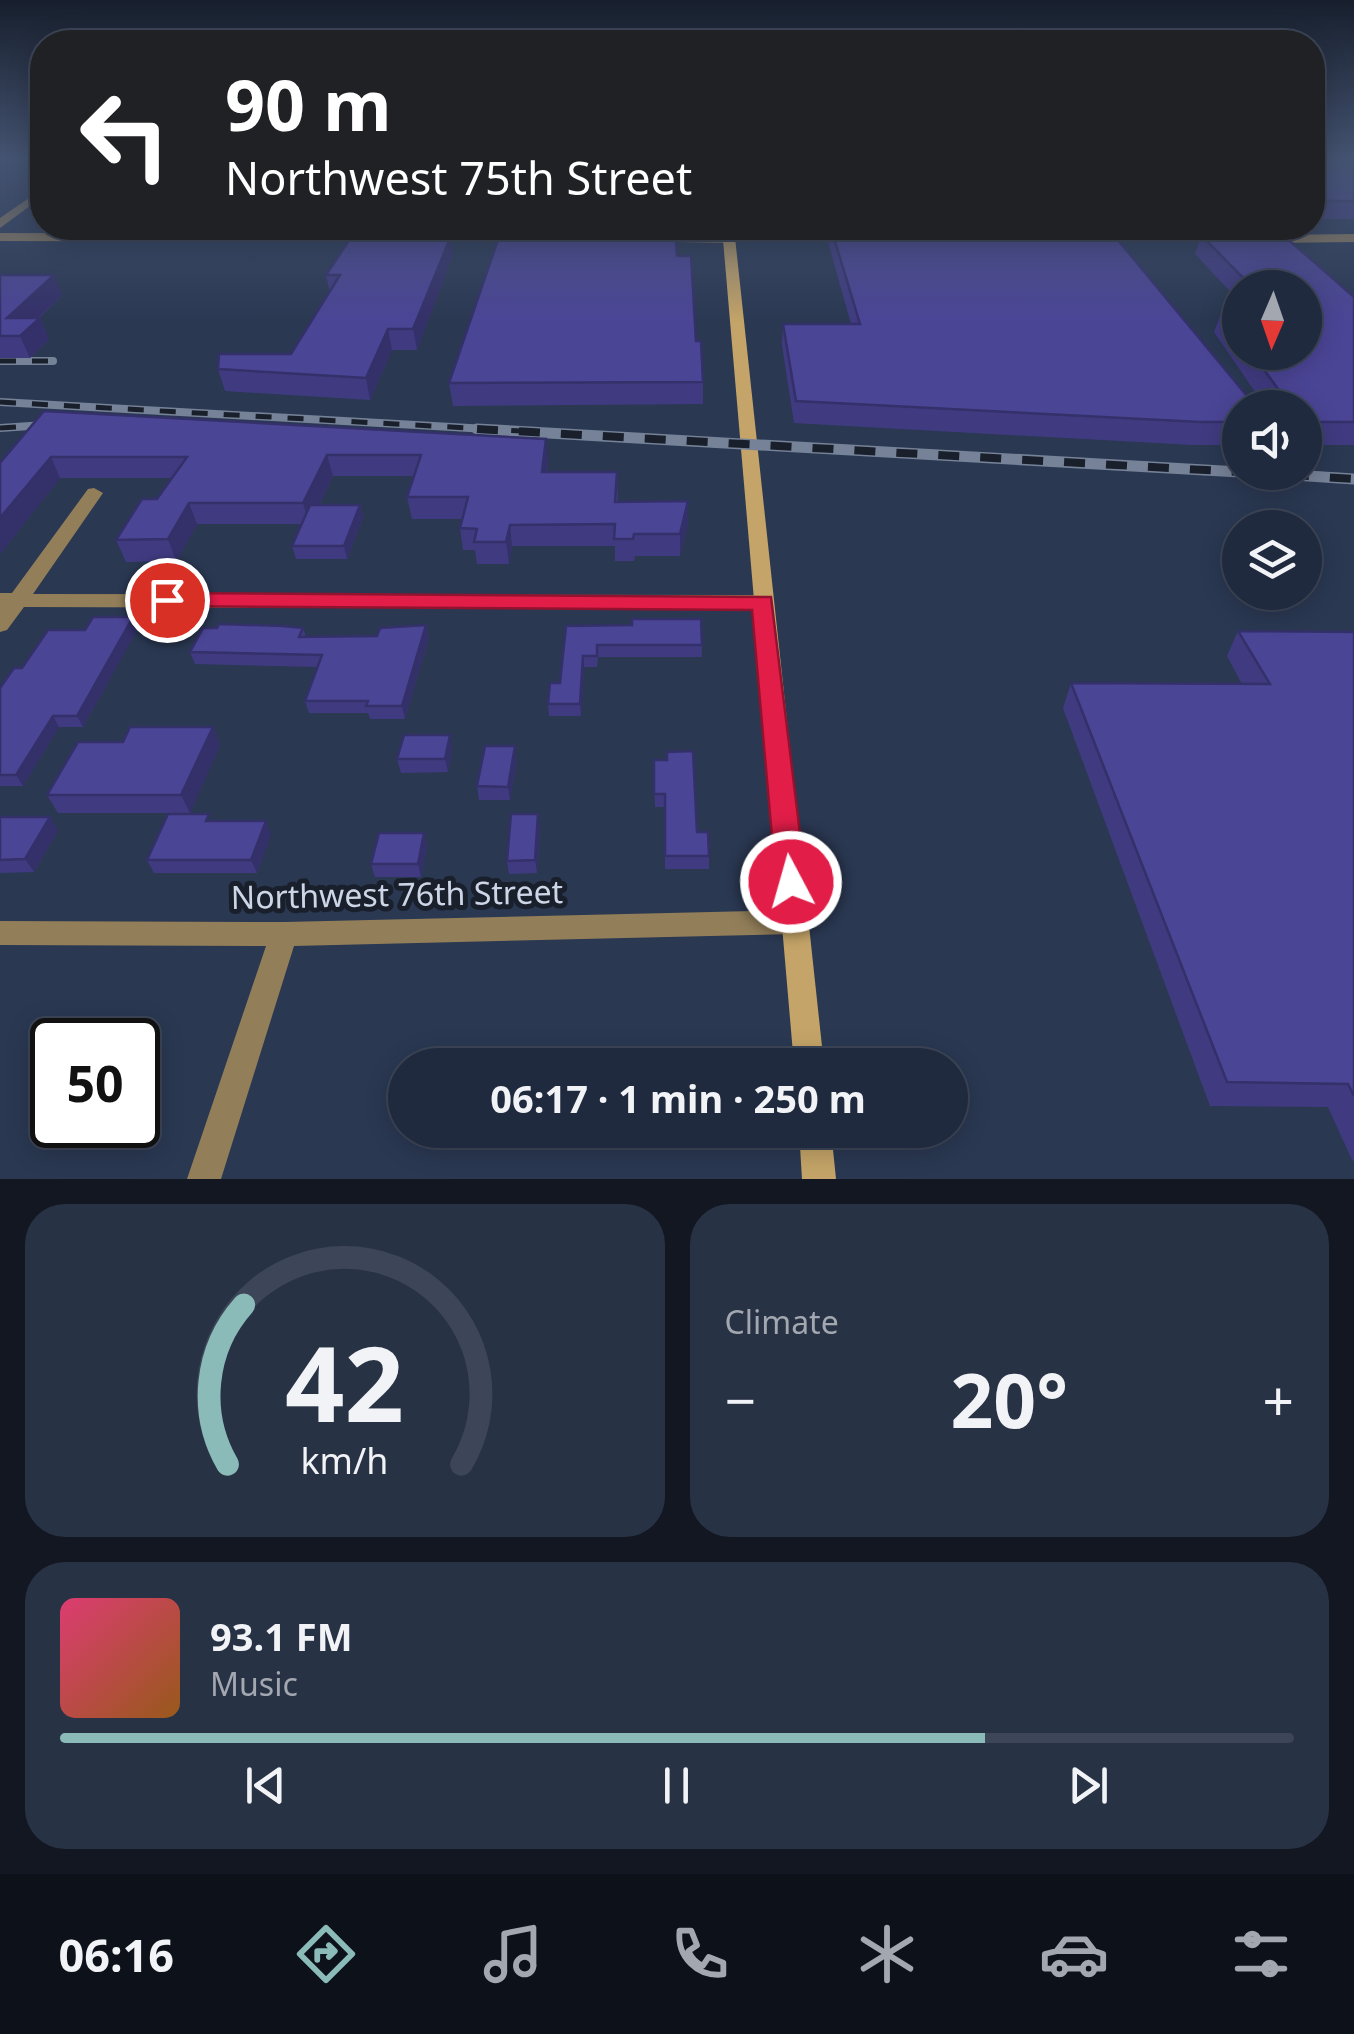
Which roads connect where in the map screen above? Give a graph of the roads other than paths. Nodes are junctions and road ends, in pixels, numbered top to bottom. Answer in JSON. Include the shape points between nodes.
{"nodes":[{"id":1,"x":0,"y":237,"type":"edge"},
{"id":2,"x":30,"y":237,"type":"edge"},
{"id":3,"x":1325,"y":238,"type":"edge"},
{"id":4,"x":1354,"y":238,"type":"edge"},
{"id":5,"x":730,"y":240,"type":"edge"},
{"id":6,"x":1281,"y":240,"type":"edge"},
{"id":7,"x":1293,"y":251,"type":"edge"},
{"id":8,"x":94,"y":493,"type":"dead end"},
{"id":9,"x":7,"y":600,"type":"edge"},
{"id":10,"x":763,"y":602,"type":"junction"},
{"id":11,"x":0,"y":625,"type":"edge"},
{"id":12,"x":795,"y":922,"type":"junction"},
{"id":13,"x":0,"y":933,"type":"edge"},
{"id":14,"x":284,"y":934,"type":"junction"},
{"id":15,"x":806,"y":1048,"type":"edge"},
{"id":16,"x":816,"y":1148,"type":"edge"},
{"id":17,"x":204,"y":1179,"type":"edge"},
{"id":18,"x":819,"y":1179,"type":"edge"}],
"edges":[{"from":1,"to":2,"type":"street"},
{"from":3,"to":4,"type":"street"},
{"from":5,"to":10,"type":"main road"},
{"from":6,"to":7,"type":"street"},
{"from":8,"to":9,"type":"street"},
{"from":9,"to":10,"type":"street"},
{"from":9,"to":11,"type":"street"},
{"from":10,"to":12,"type":"main road"},
{"from":12,"to":14,"type":"street","name":"Northwest 76th Street"},
{"from":12,"to":15,"type":"main road"},
{"from":13,"to":14,"type":"street","name":"Northwest 76th Street"},
{"from":14,"to":17,"type":"street"},
{"from":16,"to":18,"type":"main road"}]}
